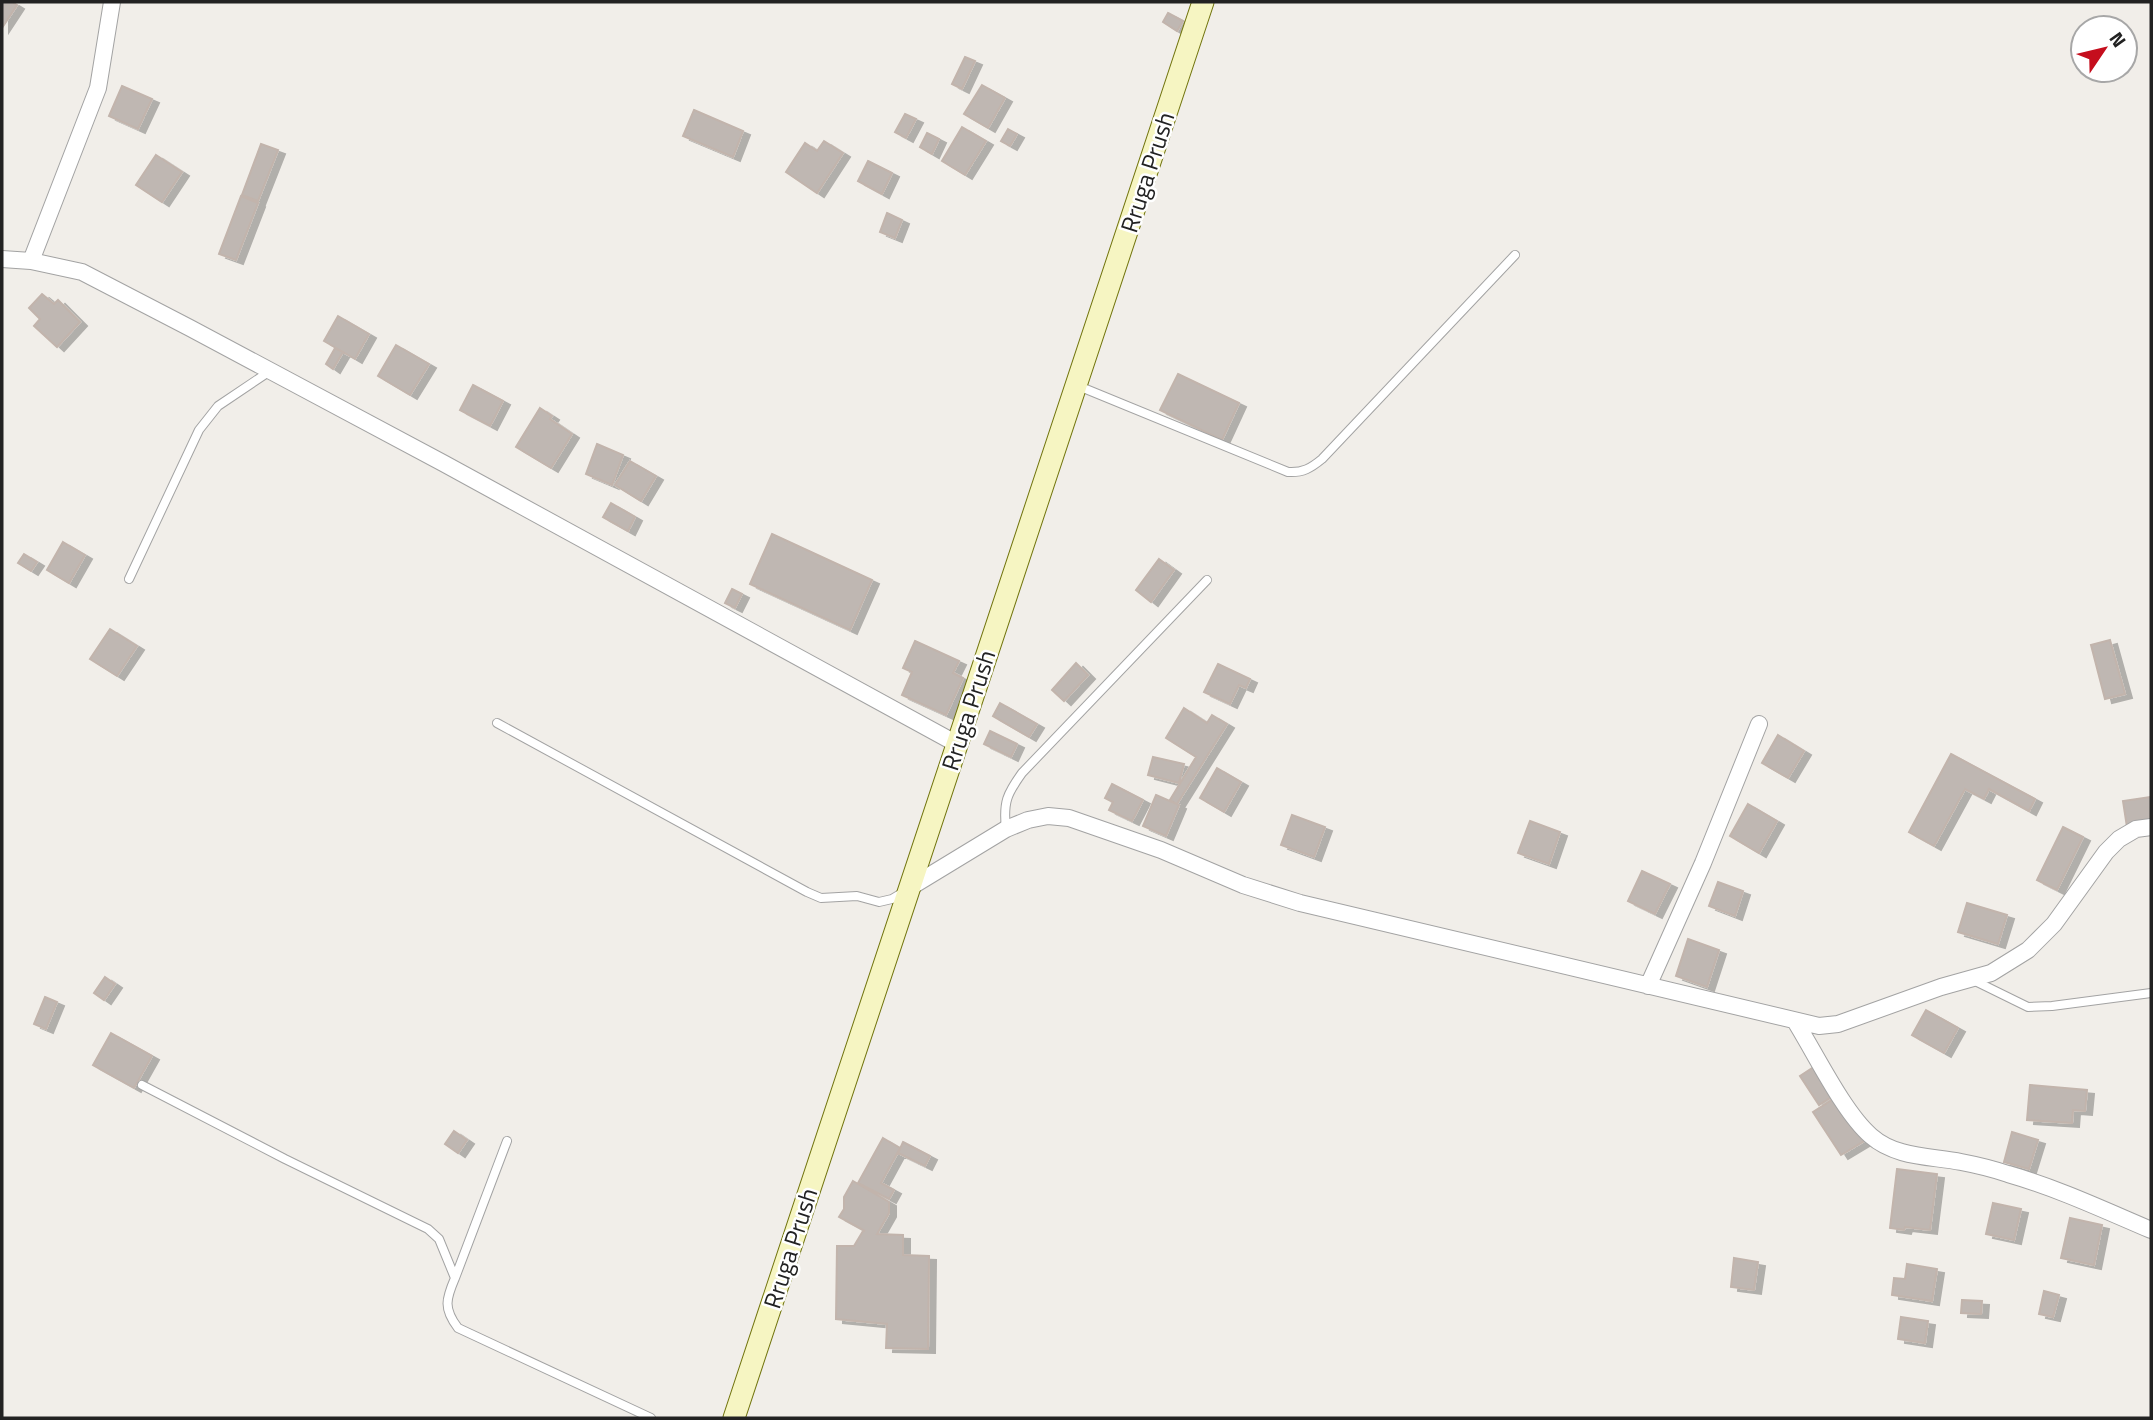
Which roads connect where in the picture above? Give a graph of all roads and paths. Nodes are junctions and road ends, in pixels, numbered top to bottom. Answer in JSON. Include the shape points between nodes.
{"nodes":[{"id":1,"x":111,"y":2,"type":"edge"},
{"id":2,"x":1203,"y":2,"type":"edge"},
{"id":3,"x":1515,"y":256,"type":"dead end"},
{"id":4,"x":2,"y":259,"type":"edge"},
{"id":5,"x":31,"y":261,"type":"junction"},
{"id":6,"x":270,"y":371,"type":"junction"},
{"id":7,"x":1076,"y":385,"type":"junction"},
{"id":8,"x":129,"y":579,"type":"dead end"},
{"id":9,"x":1207,"y":580,"type":"dead end"},
{"id":10,"x":497,"y":723,"type":"dead end"},
{"id":11,"x":1759,"y":724,"type":"dead end"},
{"id":12,"x":957,"y":744,"type":"junction"},
{"id":13,"x":2151,"y":827,"type":"edge"},
{"id":14,"x":1006,"y":829,"type":"junction"},
{"id":15,"x":909,"y":888,"type":"junction"},
{"id":16,"x":1970,"y":979,"type":"junction"},
{"id":17,"x":1648,"y":986,"type":"junction"},
{"id":18,"x":2151,"y":993,"type":"edge"},
{"id":19,"x":1795,"y":1021,"type":"junction"},
{"id":20,"x":142,"y":1085,"type":"dead end"},
{"id":21,"x":507,"y":1141,"type":"dead end"},
{"id":22,"x":2151,"y":1230,"type":"edge"},
{"id":23,"x":455,"y":1278,"type":"junction"},
{"id":24,"x":651,"y":1418,"type":"edge"},
{"id":25,"x":734,"y":1418,"type":"edge"}],
"edges":[{"from":1,"to":5,"type":"street","via":[[98,88]]},
{"from":2,"to":7,"type":"street","name":"Rruga Prush"},
{"from":3,"to":7,"type":"lane","via":[[1322,459],[1299,473]]},
{"from":4,"to":5,"type":"street"},
{"from":5,"to":6,"type":"street","via":[[82,272]]},
{"from":6,"to":8,"type":"lane","via":[[218,406],[199,430]]},
{"from":6,"to":12,"type":"street"},
{"from":7,"to":12,"type":"street","name":"Rruga Prush"},
{"from":9,"to":14,"type":"lane","via":[[1022,773],[1006,801]]},
{"from":10,"to":15,"type":"lane","via":[[821,898],[857,896],[879,902],[892,900]]},
{"from":11,"to":17,"type":"street"},
{"from":12,"to":15,"type":"street","name":"Rruga Prush"},
{"from":13,"to":16,"type":"street","via":[[2136,829],[2112,845],[2054,924],[2028,950],[1991,973]]},
{"from":14,"to":15,"type":"street"},
{"from":14,"to":17,"type":"street","via":[[1048,816],[1069,818],[1300,903]]},
{"from":15,"to":25,"type":"street","name":"Rruga Prush"},
{"from":16,"to":18,"type":"lane","via":[[2028,1007]]},
{"from":16,"to":19,"type":"street","via":[[1838,1024]]},
{"from":17,"to":19,"type":"street"},
{"from":19,"to":22,"type":"street","via":[[1849,1110],[1870,1136],[1887,1147],[2008,1174]]},
{"from":20,"to":23,"type":"lane","via":[[428,1229],[439,1239]]},
{"from":21,"to":23,"type":"lane"},
{"from":23,"to":24,"type":"lane","via":[[447,1297],[448,1315],[457,1328]]}]}
